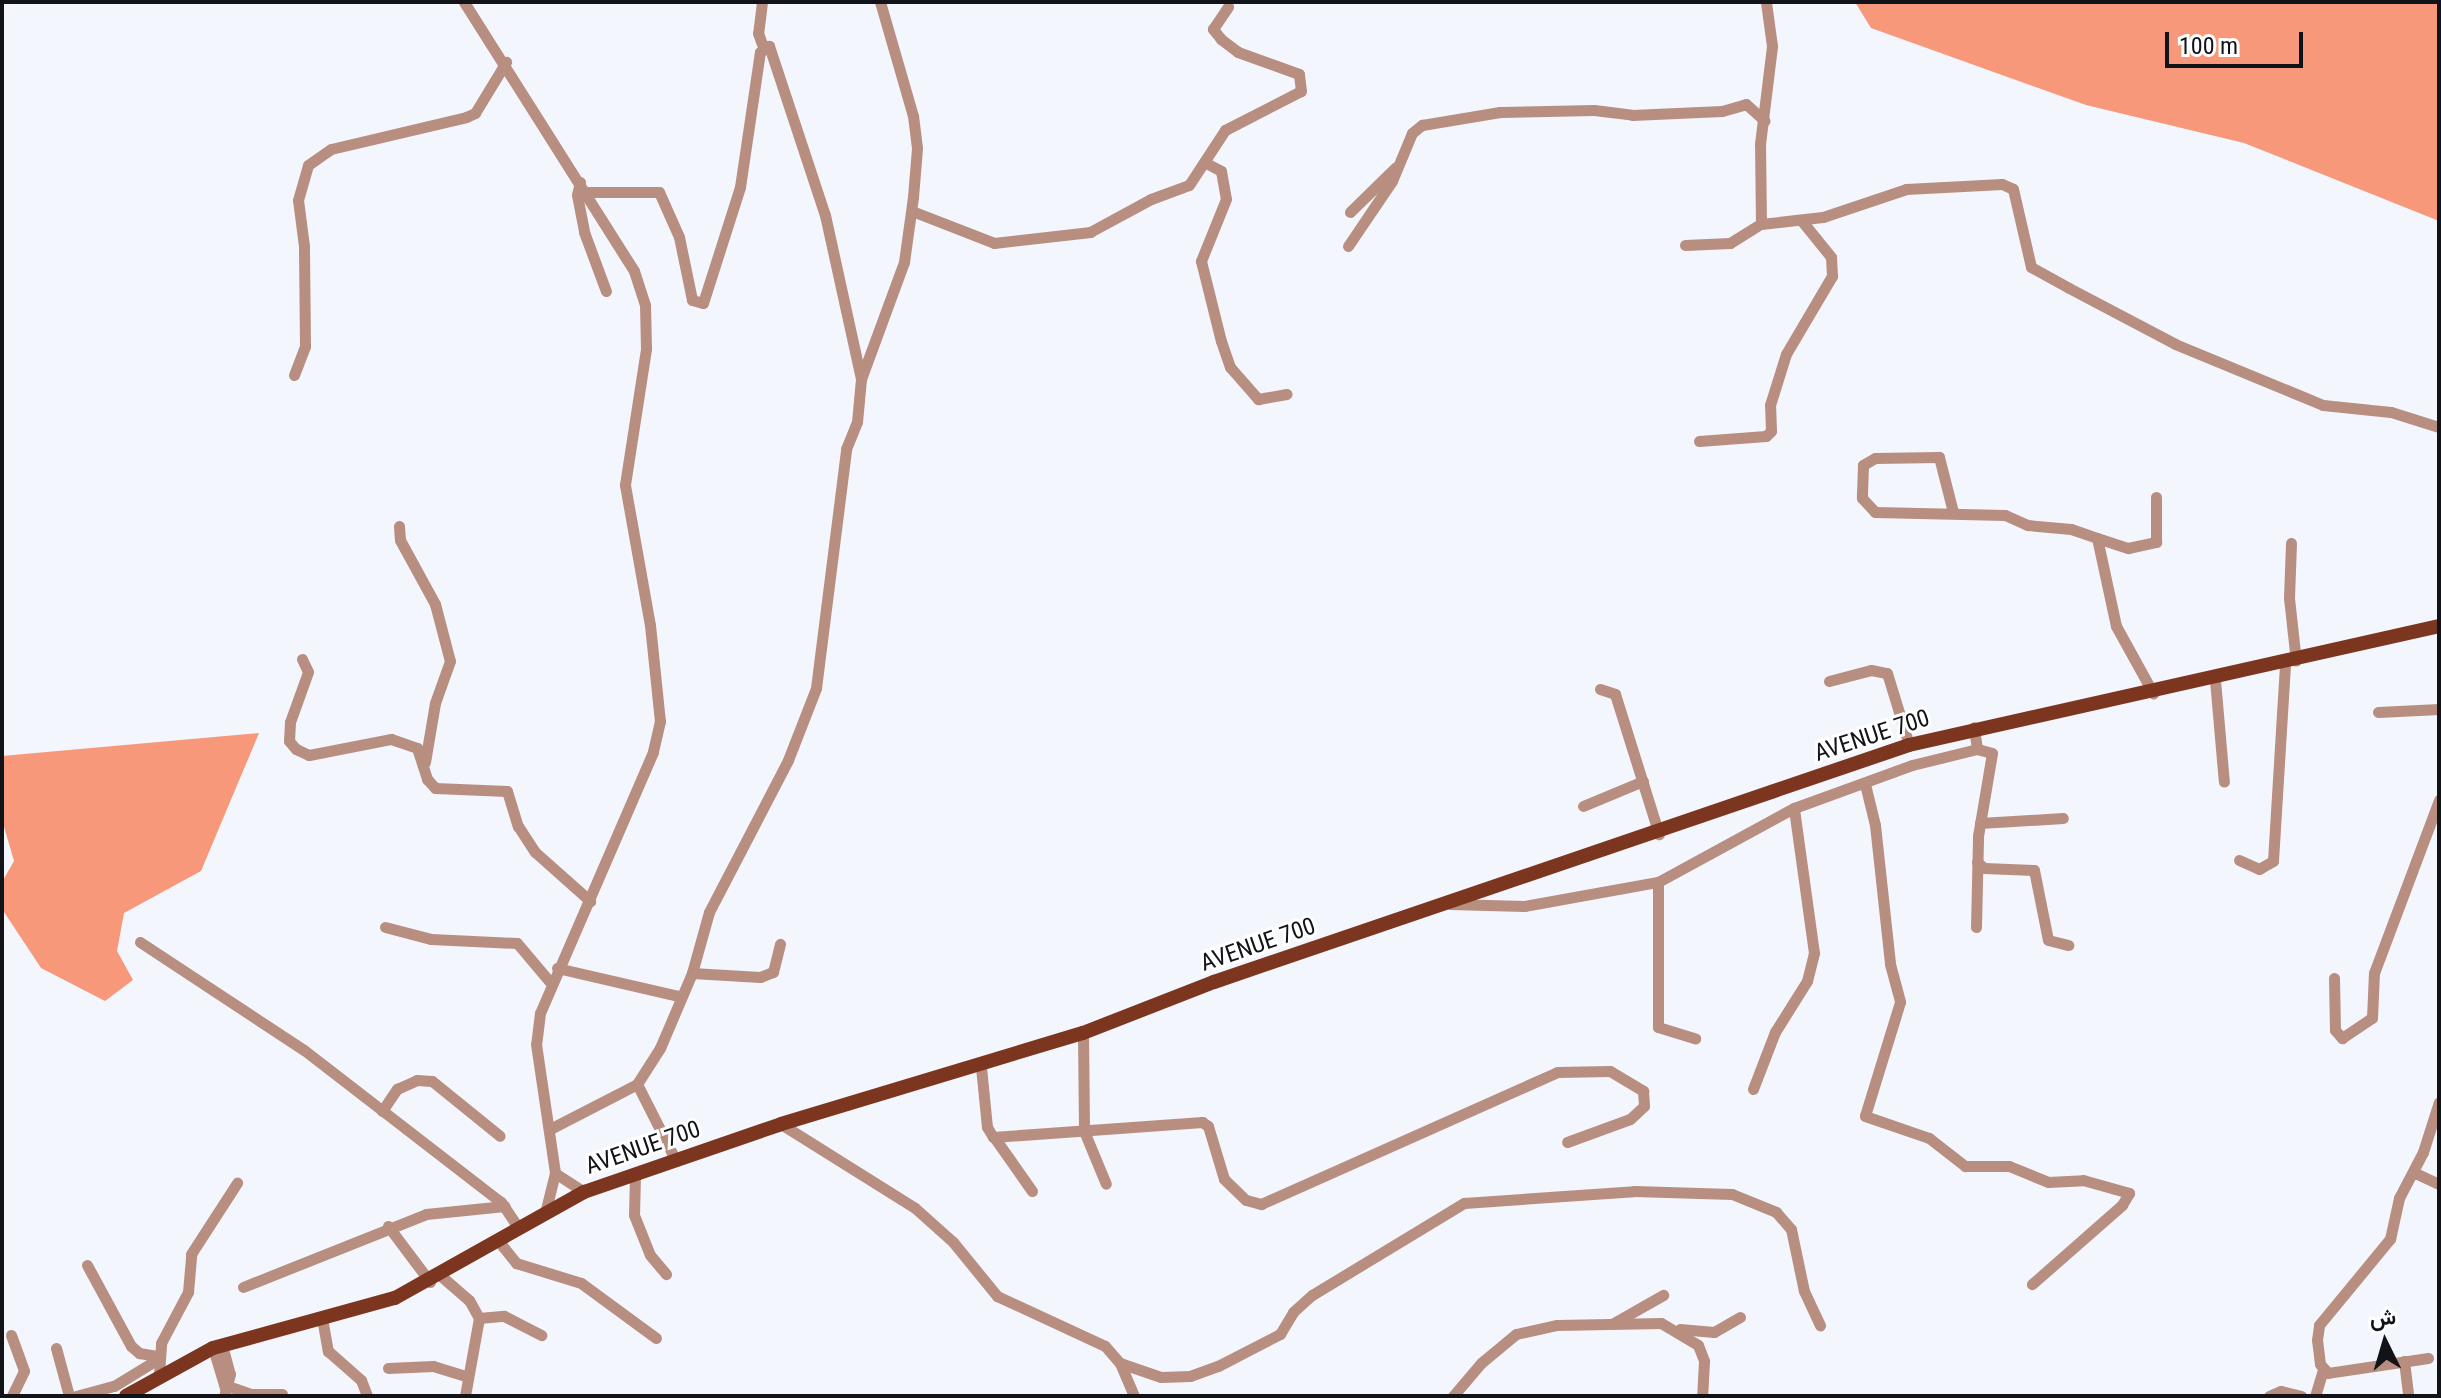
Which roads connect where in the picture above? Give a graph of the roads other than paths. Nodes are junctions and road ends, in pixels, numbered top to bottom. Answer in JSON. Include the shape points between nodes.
{"nodes":[{"id":1,"x":464,"y":2,"type":"edge"},
{"id":2,"x":762,"y":2,"type":"edge"},
{"id":3,"x":880,"y":2,"type":"edge"},
{"id":4,"x":1766,"y":2,"type":"edge"},
{"id":5,"x":1228,"y":7,"type":"dead end"},
{"id":6,"x":763,"y":47,"type":"junction"},
{"id":7,"x":506,"y":62,"type":"junction"},
{"id":8,"x":1765,"y":121,"type":"junction"},
{"id":9,"x":1206,"y":163,"type":"junction"},
{"id":10,"x":1396,"y":167,"type":"junction"},
{"id":11,"x":583,"y":187,"type":"junction"},
{"id":12,"x":912,"y":211,"type":"junction"},
{"id":13,"x":1350,"y":212,"type":"dead end"},
{"id":14,"x":1802,"y":221,"type":"junction"},
{"id":15,"x":1761,"y":224,"type":"junction"},
{"id":16,"x":1685,"y":245,"type":"dead end"},
{"id":17,"x":1348,"y":246,"type":"dead end"},
{"id":18,"x":606,"y":291,"type":"dead end"},
{"id":19,"x":294,"y":375,"type":"dead end"},
{"id":20,"x":861,"y":379,"type":"junction"},
{"id":21,"x":1287,"y":394,"type":"dead end"},
{"id":22,"x":2439,"y":427,"type":"edge"},
{"id":23,"x":1699,"y":441,"type":"dead end"},
{"id":24,"x":2156,"y":497,"type":"dead end"},
{"id":25,"x":1953,"y":512,"type":"junction"},
{"id":26,"x":399,"y":526,"type":"dead end"},
{"id":27,"x":2097,"y":538,"type":"junction"},
{"id":28,"x":2291,"y":543,"type":"dead end"},
{"id":29,"x":2439,"y":626,"type":"edge"},
{"id":30,"x":302,"y":659,"type":"dead end"},
{"id":31,"x":2290,"y":662,"type":"junction"},
{"id":32,"x":2215,"y":680,"type":"junction"},
{"id":33,"x":1829,"y":681,"type":"dead end"},
{"id":34,"x":1600,"y":689,"type":"dead end"},
{"id":35,"x":2153,"y":693,"type":"junction"},
{"id":36,"x":2439,"y":709,"type":"edge"},
{"id":37,"x":2378,"y":712,"type":"dead end"},
{"id":38,"x":1974,"y":727,"type":"junction"},
{"id":39,"x":1909,"y":745,"type":"junction"},
{"id":40,"x":1977,"y":749,"type":"junction"},
{"id":41,"x":424,"y":766,"type":"junction"},
{"id":42,"x":1643,"y":781,"type":"junction"},
{"id":43,"x":2224,"y":782,"type":"dead end"},
{"id":44,"x":1865,"y":784,"type":"junction"},
{"id":45,"x":2439,"y":800,"type":"edge"},
{"id":46,"x":1583,"y":806,"type":"dead end"},
{"id":47,"x":1794,"y":808,"type":"junction"},
{"id":48,"x":2063,"y":818,"type":"dead end"},
{"id":49,"x":2436,"y":818,"type":"edge"},
{"id":50,"x":1980,"y":823,"type":"junction"},
{"id":51,"x":1659,"y":834,"type":"junction"},
{"id":52,"x":2239,"y":860,"type":"dead end"},
{"id":53,"x":1977,"y":862,"type":"junction"},
{"id":54,"x":1658,"y":882,"type":"junction"},
{"id":55,"x":590,"y":901,"type":"junction"},
{"id":56,"x":1445,"y":903,"type":"junction"},
{"id":57,"x":385,"y":927,"type":"dead end"},
{"id":58,"x":1976,"y":927,"type":"dead end"},
{"id":59,"x":140,"y":942,"type":"dead end"},
{"id":60,"x":780,"y":944,"type":"dead end"},
{"id":61,"x":2068,"y":945,"type":"dead end"},
{"id":62,"x":557,"y":968,"type":"junction"},
{"id":63,"x":692,"y":973,"type":"junction"},
{"id":64,"x":2334,"y":978,"type":"dead end"},
{"id":65,"x":550,"y":982,"type":"junction"},
{"id":66,"x":678,"y":996,"type":"junction"},
{"id":67,"x":1083,"y":1033,"type":"junction"},
{"id":68,"x":1695,"y":1038,"type":"dead end"},
{"id":69,"x":981,"y":1067,"type":"junction"},
{"id":70,"x":637,"y":1084,"type":"junction"},
{"id":71,"x":1753,"y":1089,"type":"dead end"},
{"id":72,"x":2439,"y":1102,"type":"edge"},
{"id":73,"x":382,"y":1111,"type":"junction"},
{"id":74,"x":781,"y":1124,"type":"junction"},
{"id":75,"x":550,"y":1129,"type":"junction"},
{"id":76,"x":1084,"y":1131,"type":"junction"},
{"id":77,"x":500,"y":1136,"type":"dead end"},
{"id":78,"x":993,"y":1137,"type":"junction"},
{"id":79,"x":1567,"y":1142,"type":"dead end"},
{"id":80,"x":676,"y":1161,"type":"junction"},
{"id":81,"x":2413,"y":1172,"type":"junction"},
{"id":82,"x":555,"y":1173,"type":"junction"},
{"id":83,"x":635,"y":1175,"type":"junction"},
{"id":84,"x":237,"y":1183,"type":"dead end"},
{"id":85,"x":1106,"y":1184,"type":"dead end"},
{"id":86,"x":2439,"y":1184,"type":"edge"},
{"id":87,"x":1032,"y":1191,"type":"dead end"},
{"id":88,"x":584,"y":1192,"type":"junction"},
{"id":89,"x":505,"y":1206,"type":"junction"},
{"id":90,"x":546,"y":1210,"type":"junction"},
{"id":91,"x":388,"y":1226,"type":"junction"},
{"id":92,"x":519,"y":1229,"type":"junction"},
{"id":93,"x":500,"y":1243,"type":"junction"},
{"id":94,"x":87,"y":1265,"type":"dead end"},
{"id":95,"x":666,"y":1274,"type":"dead end"},
{"id":96,"x":436,"y":1279,"type":"junction"},
{"id":97,"x":2032,"y":1284,"type":"dead end"},
{"id":98,"x":243,"y":1287,"type":"dead end"},
{"id":99,"x":1663,"y":1295,"type":"dead end"},
{"id":100,"x":1740,"y":1317,"type":"dead end"},
{"id":101,"x":322,"y":1318,"type":"junction"},
{"id":102,"x":479,"y":1318,"type":"junction"},
{"id":103,"x":1608,"y":1326,"type":"junction"},
{"id":104,"x":1820,"y":1326,"type":"dead end"},
{"id":105,"x":1671,"y":1328,"type":"junction"},
{"id":106,"x":11,"y":1335,"type":"dead end"},
{"id":107,"x":541,"y":1335,"type":"dead end"},
{"id":108,"x":656,"y":1338,"type":"dead end"},
{"id":109,"x":217,"y":1347,"type":"junction"},
{"id":110,"x":56,"y":1348,"type":"dead end"},
{"id":111,"x":2428,"y":1358,"type":"dead end"},
{"id":112,"x":2404,"y":1361,"type":"junction"},
{"id":113,"x":159,"y":1363,"type":"junction"},
{"id":114,"x":1120,"y":1363,"type":"junction"},
{"id":115,"x":388,"y":1368,"type":"dead end"},
{"id":116,"x":2323,"y":1369,"type":"junction"},
{"id":117,"x":466,"y":1376,"type":"junction"},
{"id":118,"x":225,"y":1390,"type":"edge"},
{"id":119,"x":282,"y":1394,"type":"dead end"},
{"id":120,"x":12,"y":1396,"type":"edge"},
{"id":121,"x":69,"y":1396,"type":"edge"},
{"id":122,"x":76,"y":1396,"type":"edge"},
{"id":123,"x":126,"y":1396,"type":"edge"},
{"id":124,"x":367,"y":1396,"type":"edge"},
{"id":125,"x":465,"y":1396,"type":"edge"},
{"id":126,"x":1134,"y":1396,"type":"edge"},
{"id":127,"x":1453,"y":1396,"type":"edge"},
{"id":128,"x":1702,"y":1396,"type":"edge"},
{"id":129,"x":2269,"y":1396,"type":"edge"},
{"id":130,"x":2301,"y":1396,"type":"edge"},
{"id":131,"x":2315,"y":1396,"type":"edge"},
{"id":132,"x":2408,"y":1396,"type":"edge"}],
"edges":[{"from":1,"to":7,"type":"street"},
{"from":2,"to":6,"type":"street","via":[[758,33]]},
{"from":3,"to":12,"type":"street","via":[[913,116],[917,148]]},
{"from":4,"to":8,"type":"street","via":[[1772,46]]},
{"from":5,"to":9,"type":"street","via":[[1213,29],[1221,39],[1238,52],[1299,74],[1303,82],[1292,99],[1225,130]]},
{"from":6,"to":11,"type":"street","via":[[740,187],[703,303],[692,300],[679,237],[659,192]]},
{"from":6,"to":20,"type":"street","via":[[775,54],[811,165]]},
{"from":7,"to":11,"type":"street"},
{"from":7,"to":19,"type":"street","via":[[475,113],[331,149],[308,165],[298,200],[305,346]]},
{"from":8,"to":10,"type":"street","via":[[1752,104],[1722,111],[1632,115],[1594,110],[1500,112],[1422,125]]},
{"from":8,"to":15,"type":"street","via":[[1757,192]]},
{"from":9,"to":12,"type":"street","via":[[1189,185],[1090,232],[994,243]]},
{"from":9,"to":21,"type":"street","via":[[1221,171],[1226,199],[1201,261],[1226,354],[1241,383],[1258,399]]},
{"from":10,"to":13,"type":"street"},
{"from":10,"to":17,"type":"street"},
{"from":11,"to":18,"type":"street","via":[[577,195],[584,232]]},
{"from":11,"to":55,"type":"street","via":[[634,271],[645,305],[646,349],[626,502],[660,704],[653,752]]},
{"from":12,"to":20,"type":"street","via":[[904,262]]},
{"from":14,"to":15,"type":"street"},
{"from":14,"to":22,"type":"street","via":[[1906,189],[2002,184],[2013,189],[2031,267],[2175,344],[2323,405],[2391,412]]},
{"from":14,"to":23,"type":"street","via":[[1831,257],[1832,276],[1786,354],[1770,405],[1771,431],[1766,436]]},
{"from":15,"to":16,"type":"street","via":[[1730,243]]},
{"from":20,"to":63,"type":"street","via":[[857,422],[844,459],[816,688],[788,760],[709,912]]},
{"from":24,"to":27,"type":"street","via":[[2156,542],[2128,548]]},
{"from":25,"to":25,"type":"street","via":[[1925,517],[1870,510],[1862,498],[1863,465],[1875,458],[1939,457]]},
{"from":25,"to":27,"type":"street","via":[[2005,515],[2027,525],[2071,529]]},
{"from":26,"to":41,"type":"street","via":[[400,540],[435,604],[450,661],[435,703]]},
{"from":27,"to":35,"type":"street","via":[[2116,626]]},
{"from":28,"to":31,"type":"street"},
{"from":29,"to":31,"type":"main road","name":"AVENUE 700"},
{"from":30,"to":41,"type":"street","via":[[308,672],[290,722],[289,741],[296,749],[309,755],[391,739],[417,748]]},
{"from":31,"to":32,"type":"main road","name":"AVENUE 700"},
{"from":31,"to":52,"type":"street","via":[[2273,861],[2259,869]]},
{"from":32,"to":35,"type":"main road","name":"AVENUE 700"},
{"from":32,"to":43,"type":"street"},
{"from":33,"to":39,"type":"street","via":[[1871,670],[1887,673]]},
{"from":34,"to":42,"type":"street","via":[[1615,694]]},
{"from":35,"to":38,"type":"main road","name":"AVENUE 700"},
{"from":36,"to":37,"type":"street"},
{"from":38,"to":39,"type":"main road","name":"AVENUE 700"},
{"from":38,"to":40,"type":"street"},
{"from":39,"to":51,"type":"main road","name":"AVENUE 700"},
{"from":40,"to":44,"type":"street","via":[[1912,765]]},
{"from":40,"to":50,"type":"street","via":[[1992,753]]},
{"from":41,"to":55,"type":"street","via":[[435,788],[511,794],[518,826],[535,852]]},
{"from":42,"to":46,"type":"street"},
{"from":42,"to":51,"type":"street"},
{"from":44,"to":47,"type":"street"},
{"from":44,"to":97,"type":"street","via":[[1900,1002],[1865,1116],[1929,1138],[1965,1166],[2009,1166],[2048,1182],[2083,1180],[2129,1193]]},
{"from":45,"to":49,"type":"street"},
{"from":47,"to":54,"type":"street"},
{"from":47,"to":71,"type":"street","via":[[1814,953],[1807,981],[1775,1032]]},
{"from":48,"to":50,"type":"street"},
{"from":49,"to":64,"type":"street","via":[[2374,973],[2372,1018],[2342,1038],[2335,1030]]},
{"from":50,"to":53,"type":"street"},
{"from":51,"to":56,"type":"main road","name":"AVENUE 700"},
{"from":53,"to":58,"type":"street"},
{"from":53,"to":61,"type":"street","via":[[1991,869],[2034,870],[2048,940]]},
{"from":54,"to":56,"type":"street","via":[[1524,906]]},
{"from":54,"to":68,"type":"street","via":[[1658,1027]]},
{"from":55,"to":62,"type":"street"},
{"from":56,"to":67,"type":"main road","name":"AVENUE 700"},
{"from":57,"to":65,"type":"street","via":[[431,939],[517,943]]},
{"from":59,"to":73,"type":"street","via":[[284,1035]]},
{"from":60,"to":63,"type":"street","via":[[776,966],[767,975]]},
{"from":62,"to":65,"type":"street"},
{"from":62,"to":66,"type":"street"},
{"from":63,"to":66,"type":"street"},
{"from":65,"to":75,"type":"street","via":[[536,1044]]},
{"from":66,"to":70,"type":"street","via":[[660,1048]]},
{"from":67,"to":69,"type":"main road","name":"AVENUE 700"},
{"from":67,"to":76,"type":"street"},
{"from":69,"to":74,"type":"main road","name":"AVENUE 700"},
{"from":69,"to":78,"type":"street","via":[[987,1127]]},
{"from":70,"to":75,"type":"street"},
{"from":70,"to":80,"type":"street"},
{"from":72,"to":81,"type":"street"},
{"from":73,"to":77,"type":"street","via":[[397,1089],[417,1080],[432,1081]]},
{"from":73,"to":89,"type":"street"},
{"from":74,"to":80,"type":"main road","name":"AVENUE 700"},
{"from":74,"to":114,"type":"street","via":[[915,1208],[953,1242],[997,1296],[1096,1340]]},
{"from":75,"to":82,"type":"street"},
{"from":76,"to":78,"type":"street"},
{"from":76,"to":79,"type":"street","via":[[1206,1124],[1224,1179],[1246,1200],[1261,1204],[1557,1072],[1610,1071],[1643,1091],[1644,1106],[1630,1119]]},
{"from":76,"to":85,"type":"street"},
{"from":78,"to":87,"type":"street"},
{"from":80,"to":83,"type":"main road","name":"AVENUE 700"},
{"from":81,"to":86,"type":"street"},
{"from":81,"to":116,"type":"street","via":[[2383,1249],[2319,1325]]},
{"from":82,"to":88,"type":"street"},
{"from":82,"to":90,"type":"street"},
{"from":83,"to":88,"type":"main road","name":"AVENUE 700"},
{"from":83,"to":95,"type":"street","via":[[634,1215],[650,1255]]},
{"from":84,"to":113,"type":"street","via":[[193,1249],[186,1298]]},
{"from":88,"to":90,"type":"main road","name":"AVENUE 700"},
{"from":89,"to":91,"type":"street","via":[[454,1208]]},
{"from":89,"to":92,"type":"street"},
{"from":90,"to":92,"type":"main road","name":"AVENUE 700"},
{"from":91,"to":96,"type":"street"},
{"from":91,"to":98,"type":"street"},
{"from":92,"to":93,"type":"main road","name":"AVENUE 700"},
{"from":93,"to":96,"type":"main road","name":"AVENUE 700"},
{"from":93,"to":108,"type":"street","via":[[516,1263],[581,1283]]},
{"from":94,"to":113,"type":"street","via":[[131,1346]]},
{"from":96,"to":101,"type":"main road","name":"AVENUE 700","via":[[395,1298]]},
{"from":96,"to":102,"type":"street","via":[[469,1300]]},
{"from":99,"to":103,"type":"street"},
{"from":100,"to":105,"type":"street","via":[[1714,1332]]},
{"from":101,"to":109,"type":"main road","name":"AVENUE 700"},
{"from":101,"to":124,"type":"street","via":[[330,1355],[361,1380]]},
{"from":102,"to":107,"type":"street","via":[[514,1319]]},
{"from":102,"to":117,"type":"street"},
{"from":103,"to":105,"type":"street","via":[[1661,1323]]},
{"from":103,"to":127,"type":"street","via":[[1557,1325],[1516,1334]]},
{"from":104,"to":114,"type":"street","via":[[1804,1291],[1791,1229],[1776,1212],[1732,1194],[1634,1191],[1464,1203],[1312,1295],[1280,1334],[1218,1366],[1190,1376],[1161,1377]]},
{"from":105,"to":128,"type":"street","via":[[1689,1336],[1703,1353]]},
{"from":106,"to":120,"type":"street","via":[[24,1371]]},
{"from":109,"to":113,"type":"main road","name":"AVENUE 700"},
{"from":109,"to":118,"type":"street"},
{"from":110,"to":121,"type":"street"},
{"from":111,"to":112,"type":"street"},
{"from":112,"to":116,"type":"street","via":[[2334,1373]]},
{"from":112,"to":132,"type":"street"},
{"from":113,"to":122,"type":"street","via":[[104,1391]]},
{"from":113,"to":123,"type":"main road","name":"AVENUE 700"},
{"from":114,"to":126,"type":"street"},
{"from":115,"to":117,"type":"street","via":[[433,1366]]},
{"from":116,"to":131,"type":"street"},
{"from":117,"to":125,"type":"street"},
{"from":118,"to":119,"type":"street"},
{"from":129,"to":130,"type":"street","via":[[2281,1391]]}]}
